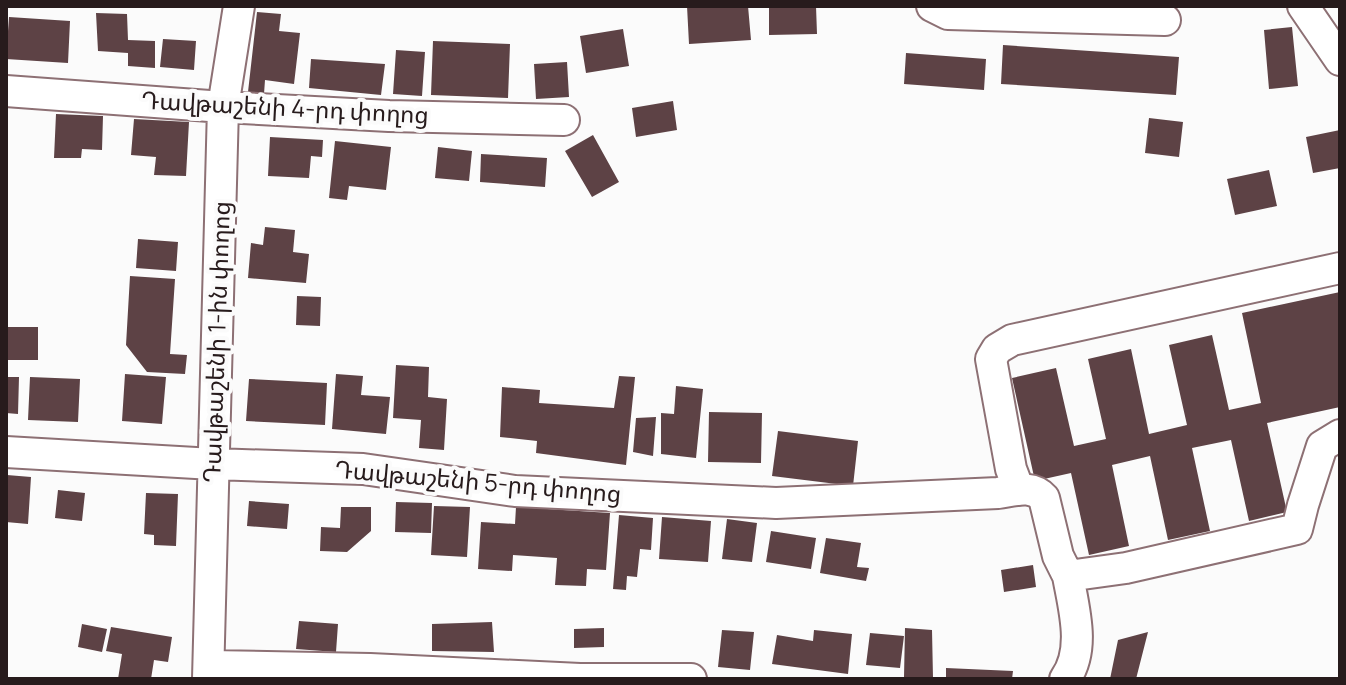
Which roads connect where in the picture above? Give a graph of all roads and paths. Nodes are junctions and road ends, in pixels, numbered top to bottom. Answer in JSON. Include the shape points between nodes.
{"nodes":[{"id":1,"x":239,"y":6,"type":"edge"},
{"id":2,"x":932,"y":6,"type":"edge"},
{"id":3,"x":1303,"y":6,"type":"edge"},
{"id":4,"x":1165,"y":20,"type":"dead end"},
{"id":5,"x":1340,"y":60,"type":"edge"},
{"id":6,"x":6,"y":91,"type":"edge"},
{"id":7,"x":223,"y":107,"type":"junction"},
{"id":8,"x":564,"y":120,"type":"dead end"},
{"id":9,"x":1340,"y":268,"type":"edge"},
{"id":10,"x":1340,"y":435,"type":"edge"},
{"id":11,"x":6,"y":452,"type":"edge"},
{"id":12,"x":213,"y":464,"type":"junction"},
{"id":13,"x":1008,"y":492,"type":"junction"},
{"id":14,"x":1068,"y":576,"type":"junction"},
{"id":15,"x":208,"y":673,"type":"edge"},
{"id":16,"x":691,"y":679,"type":"edge"},
{"id":17,"x":1065,"y":679,"type":"edge"}],
"edges":[{"from":1,"to":7,"type":"street","name":"Դավթաշենի 1-ին փողոց"},
{"from":2,"to":4,"type":"street","via":[[948,14]]},
{"from":3,"to":5,"type":"street"},
{"from":6,"to":7,"type":"street","name":"Դավթաշենի 4-րդ փողոց"},
{"from":7,"to":8,"type":"street","name":"Դավթաշենի 4-րդ փողոց"},
{"from":7,"to":12,"type":"street","name":"Դավթաշենի 1-ին փողոց"},
{"from":9,"to":13,"type":"street","via":[[1012,340],[997,349],[991,359],[1011,469]]},
{"from":10,"to":14,"type":"street","via":[[1322,446],[1297,529]]},
{"from":11,"to":12,"type":"street","name":"Դավթաշենի 5-րդ փողոց"},
{"from":12,"to":13,"type":"street","name":"Դավթաշենի 5-րդ փողոց","via":[[363,469],[515,491],[776,503]]},
{"from":12,"to":15,"type":"street","name":"Դավթաշենի 1-ին փողոց"},
{"from":13,"to":14,"type":"street","via":[[1032,490],[1044,498]]},
{"from":14,"to":17,"type":"street","via":[[1077,646]]},
{"from":15,"to":16,"type":"street","via":[[370,669]]}]}
